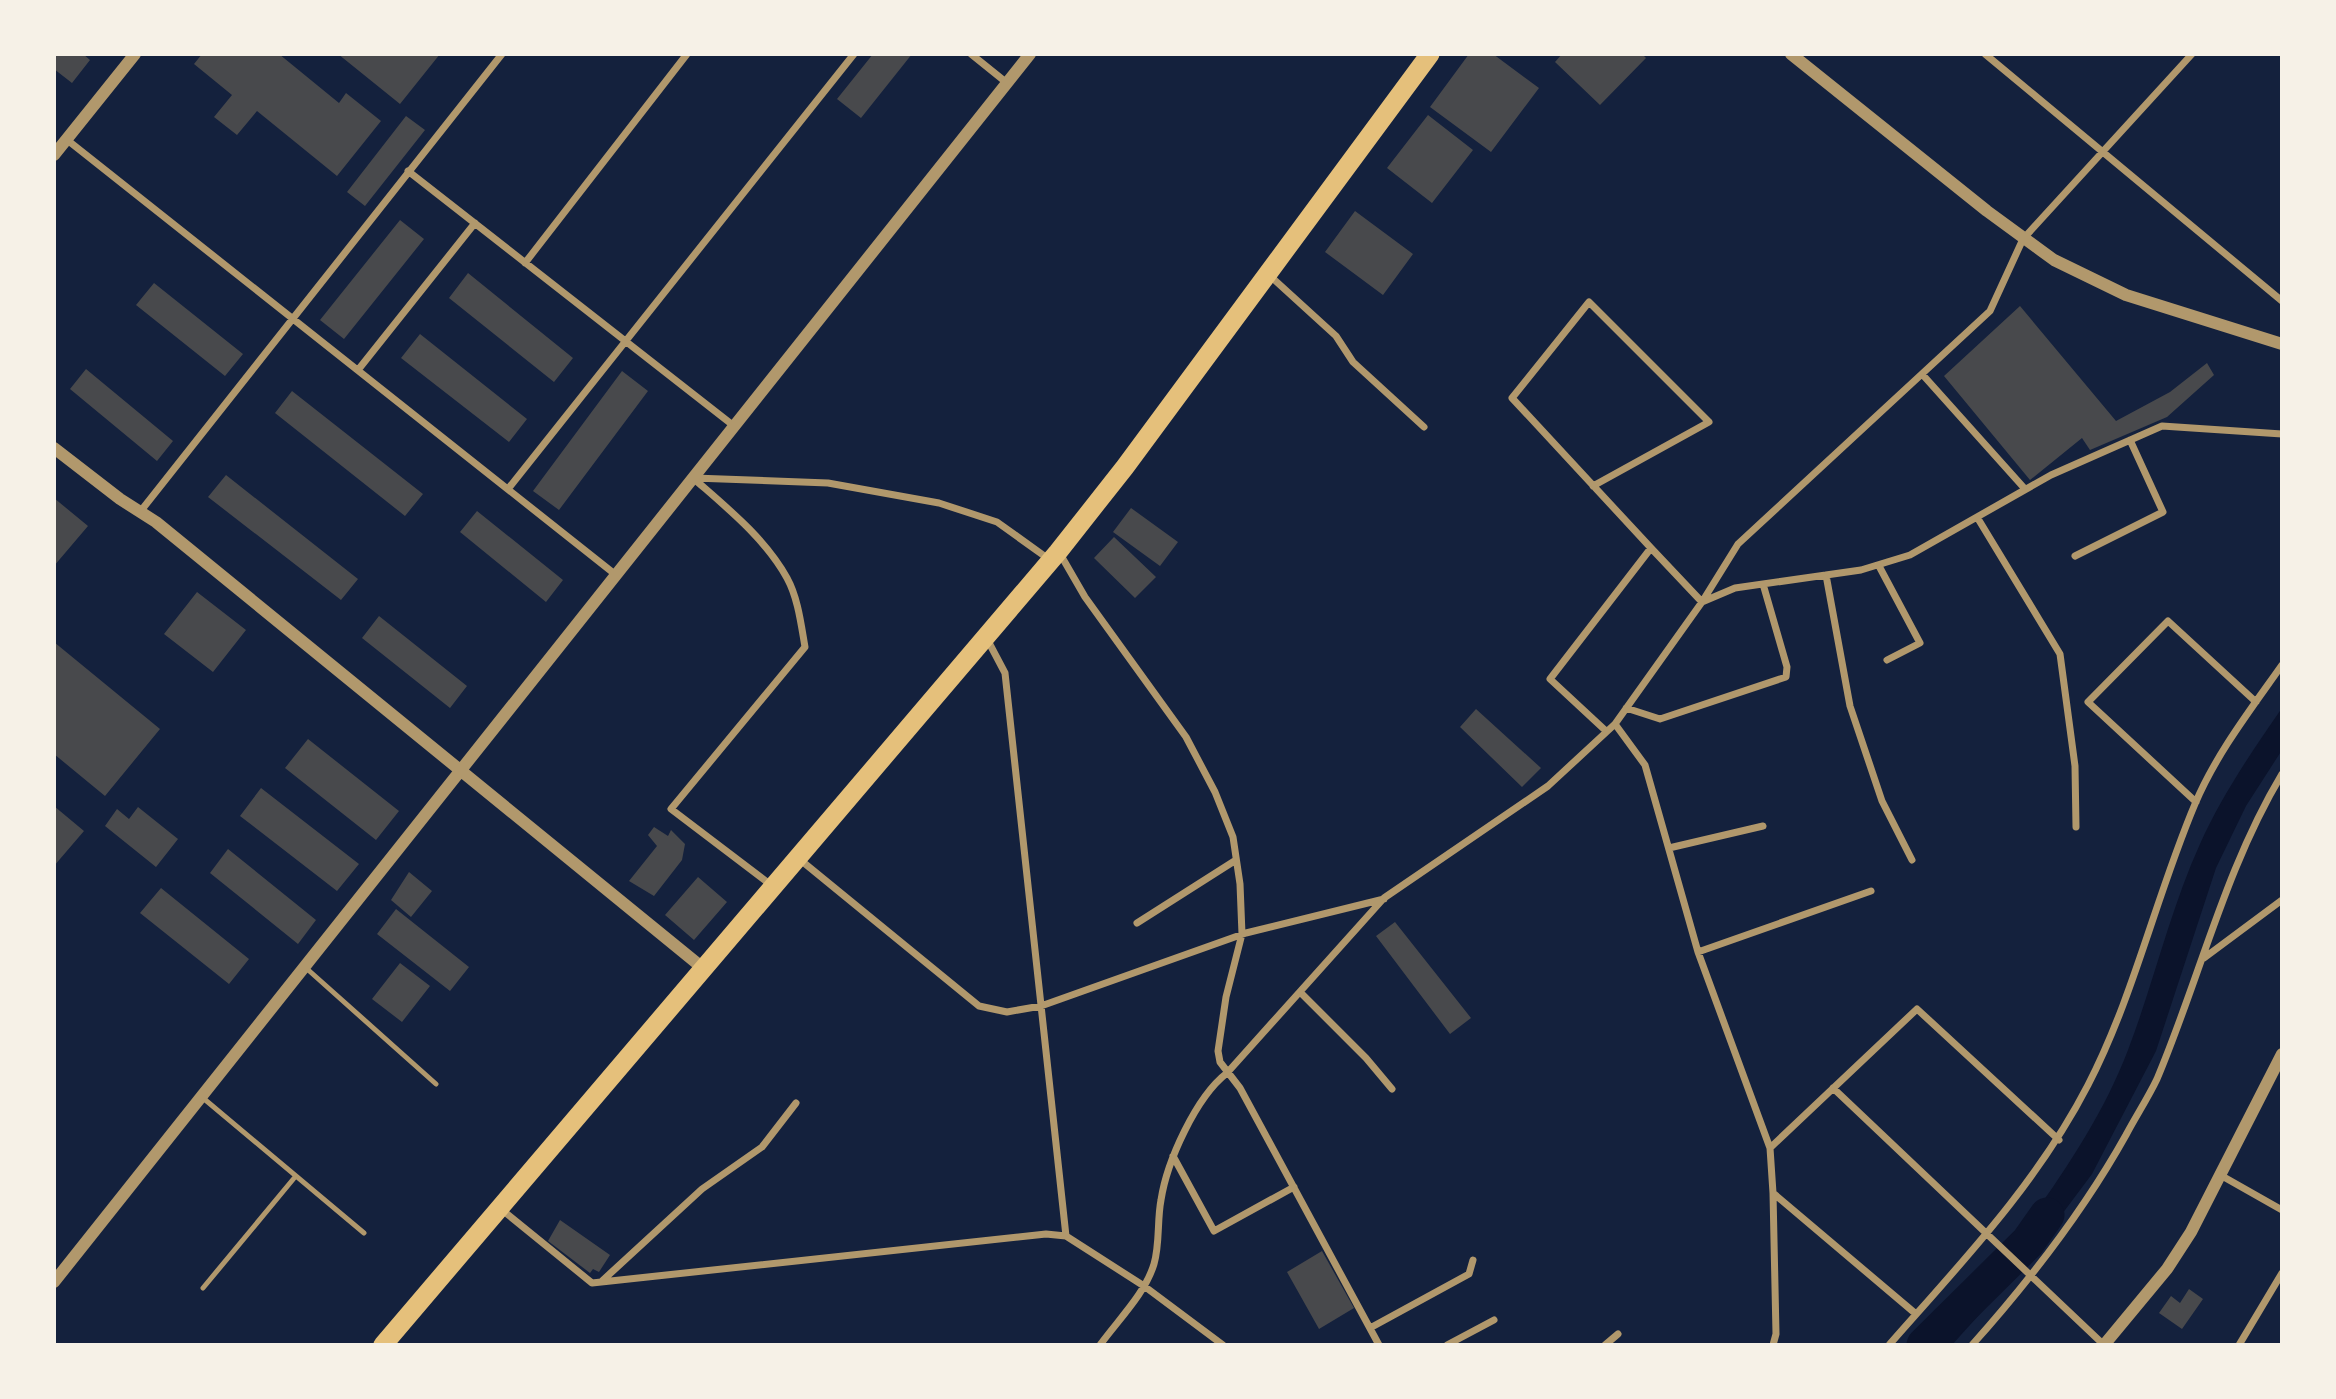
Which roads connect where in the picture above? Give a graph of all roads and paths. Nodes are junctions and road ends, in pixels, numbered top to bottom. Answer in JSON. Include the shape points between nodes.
{"nodes":[{"id":1,"x":135,"y":54,"type":"edge"},
{"id":2,"x":502,"y":54,"type":"edge"},
{"id":3,"x":687,"y":54,"type":"edge"},
{"id":4,"x":854,"y":54,"type":"edge"},
{"id":5,"x":971,"y":54,"type":"edge"},
{"id":6,"x":1030,"y":54,"type":"edge"},
{"id":7,"x":1430,"y":54,"type":"edge"},
{"id":8,"x":1791,"y":54,"type":"edge"},
{"id":9,"x":1985,"y":54,"type":"edge"},
{"id":10,"x":2192,"y":54,"type":"edge"},
{"id":11,"x":1007,"y":83,"type":"junction"},
{"id":12,"x":66,"y":139,"type":"junction"},
{"id":13,"x":2101,"y":154,"type":"junction"},
{"id":14,"x":54,"y":155,"type":"edge"},
{"id":15,"x":408,"y":171,"type":"junction"},
{"id":16,"x":475,"y":223,"type":"junction"},
{"id":17,"x":2023,"y":239,"type":"junction"},
{"id":18,"x":524,"y":263,"type":"junction"},
{"id":19,"x":1267,"y":274,"type":"junction"},
{"id":20,"x":2282,"y":300,"type":"edge"},
{"id":21,"x":291,"y":317,"type":"junction"},
{"id":22,"x":627,"y":343,"type":"junction"},
{"id":23,"x":2282,"y":344,"type":"edge"},
{"id":24,"x":358,"y":370,"type":"junction"},
{"id":25,"x":1922,"y":374,"type":"junction"},
{"id":26,"x":734,"y":426,"type":"junction"},
{"id":27,"x":1424,"y":427,"type":"dead end"},
{"id":28,"x":2282,"y":434,"type":"edge"},
{"id":29,"x":2130,"y":440,"type":"junction"},
{"id":30,"x":54,"y":447,"type":"edge"},
{"id":31,"x":693,"y":478,"type":"junction"},
{"id":32,"x":1593,"y":486,"type":"junction"},
{"id":33,"x":508,"y":489,"type":"junction"},
{"id":34,"x":2025,"y":489,"type":"junction"},
{"id":35,"x":140,"y":512,"type":"junction"},
{"id":36,"x":1977,"y":517,"type":"junction"},
{"id":37,"x":1651,"y":548,"type":"junction"},
{"id":38,"x":1055,"y":556,"type":"junction"},
{"id":39,"x":2075,"y":556,"type":"dead end"},
{"id":40,"x":1880,"y":566,"type":"junction"},
{"id":41,"x":616,"y":575,"type":"junction"},
{"id":42,"x":1826,"y":575,"type":"junction"},
{"id":43,"x":1763,"y":584,"type":"junction"},
{"id":44,"x":1702,"y":601,"type":"junction"},
{"id":45,"x":986,"y":637,"type":"junction"},
{"id":46,"x":1887,"y":660,"type":"dead end"},
{"id":47,"x":2282,"y":664,"type":"edge"},
{"id":48,"x":2256,"y":702,"type":"junction"},
{"id":49,"x":1626,"y":708,"type":"junction"},
{"id":50,"x":1615,"y":723,"type":"junction"},
{"id":51,"x":1606,"y":732,"type":"junction"},
{"id":52,"x":462,"y":771,"type":"junction"},
{"id":53,"x":2282,"y":774,"type":"edge"},
{"id":54,"x":2196,"y":802,"type":"junction"},
{"id":55,"x":1763,"y":826,"type":"dead end"},
{"id":56,"x":2076,"y":827,"type":"dead end"},
{"id":57,"x":1669,"y":848,"type":"junction"},
{"id":58,"x":798,"y":858,"type":"junction"},
{"id":59,"x":1912,"y":859,"type":"dead end"},
{"id":60,"x":1236,"y":860,"type":"junction"},
{"id":61,"x":774,"y":887,"type":"junction"},
{"id":62,"x":1871,"y":891,"type":"dead end"},
{"id":63,"x":1384,"y":898,"type":"junction"},
{"id":64,"x":2282,"y":900,"type":"edge"},
{"id":65,"x":1137,"y":923,"type":"dead end"},
{"id":66,"x":1242,"y":934,"type":"junction"},
{"id":67,"x":1698,"y":952,"type":"junction"},
{"id":68,"x":2203,"y":958,"type":"junction"},
{"id":69,"x":306,"y":968,"type":"junction"},
{"id":70,"x":704,"y":969,"type":"junction"},
{"id":71,"x":1300,"y":992,"type":"junction"},
{"id":72,"x":1041,"y":1006,"type":"junction"},
{"id":73,"x":2282,"y":1054,"type":"edge"},
{"id":74,"x":1227,"y":1073,"type":"junction"},
{"id":75,"x":436,"y":1084,"type":"dead end"},
{"id":76,"x":1833,"y":1088,"type":"junction"},
{"id":77,"x":1392,"y":1089,"type":"dead end"},
{"id":78,"x":203,"y":1098,"type":"junction"},
{"id":79,"x":796,"y":1103,"type":"dead end"},
{"id":80,"x":2059,"y":1140,"type":"junction"},
{"id":81,"x":1770,"y":1148,"type":"junction"},
{"id":82,"x":1173,"y":1155,"type":"junction"},
{"id":83,"x":2222,"y":1176,"type":"junction"},
{"id":84,"x":295,"y":1177,"type":"junction"},
{"id":85,"x":1294,"y":1187,"type":"junction"},
{"id":86,"x":1773,"y":1193,"type":"junction"},
{"id":87,"x":501,"y":1209,"type":"junction"},
{"id":88,"x":2282,"y":1210,"type":"edge"},
{"id":89,"x":364,"y":1233,"type":"dead end"},
{"id":90,"x":1066,"y":1236,"type":"junction"},
{"id":91,"x":1991,"y":1236,"type":"junction"},
{"id":92,"x":1473,"y":1260,"type":"dead end"},
{"id":93,"x":2030,"y":1273,"type":"junction"},
{"id":94,"x":2282,"y":1273,"type":"edge"},
{"id":95,"x":54,"y":1282,"type":"edge"},
{"id":96,"x":600,"y":1283,"type":"junction"},
{"id":97,"x":1144,"y":1286,"type":"junction"},
{"id":98,"x":203,"y":1288,"type":"dead end"},
{"id":99,"x":1916,"y":1314,"type":"junction"},
{"id":100,"x":1494,"y":1320,"type":"dead end"},
{"id":101,"x":1370,"y":1328,"type":"junction"},
{"id":102,"x":1618,"y":1334,"type":"dead end"},
{"id":103,"x":1378,"y":1342,"type":"edge"},
{"id":104,"x":1219,"y":1343,"type":"edge"},
{"id":105,"x":2241,"y":1344,"type":"edge"},
{"id":106,"x":383,"y":1345,"type":"edge"},
{"id":107,"x":1100,"y":1345,"type":"edge"},
{"id":108,"x":1368,"y":1345,"type":"edge"},
{"id":109,"x":1447,"y":1345,"type":"edge"},
{"id":110,"x":1605,"y":1345,"type":"edge"},
{"id":111,"x":1773,"y":1345,"type":"edge"},
{"id":112,"x":1889,"y":1345,"type":"edge"},
{"id":113,"x":1972,"y":1345,"type":"edge"},
{"id":114,"x":2104,"y":1345,"type":"edge"}],
"edges":[{"from":1,"to":12,"type":"street"},
{"from":2,"to":15,"type":"street"},
{"from":3,"to":18,"type":"street"},
{"from":4,"to":22,"type":"street"},
{"from":5,"to":11,"type":"street"},
{"from":6,"to":11,"type":"street"},
{"from":7,"to":19,"type":"highway"},
{"from":8,"to":17,"type":"street"},
{"from":9,"to":13,"type":"street"},
{"from":10,"to":13,"type":"street"},
{"from":11,"to":26,"type":"street"},
{"from":12,"to":14,"type":"street"},
{"from":12,"to":21,"type":"street"},
{"from":13,"to":17,"type":"street"},
{"from":13,"to":20,"type":"street"},
{"from":15,"to":16,"type":"street"},
{"from":15,"to":21,"type":"street"},
{"from":16,"to":18,"type":"street"},
{"from":16,"to":24,"type":"street"},
{"from":17,"to":23,"type":"street","via":[[2054,260],[2126,295]]},
{"from":17,"to":25,"type":"street","via":[[1990,311]]},
{"from":18,"to":22,"type":"street"},
{"from":19,"to":27,"type":"street","via":[[1336,336],[1353,362]]},
{"from":19,"to":38,"type":"highway"},
{"from":21,"to":24,"type":"street"},
{"from":21,"to":35,"type":"street"},
{"from":22,"to":26,"type":"street"},
{"from":22,"to":33,"type":"street"},
{"from":24,"to":33,"type":"street"},
{"from":25,"to":34,"type":"street"},
{"from":25,"to":44,"type":"street","via":[[1738,544]]},
{"from":26,"to":31,"type":"street"},
{"from":28,"to":29,"type":"street","via":[[2162,426]]},
{"from":29,"to":34,"type":"street"},
{"from":29,"to":39,"type":"street","via":[[2163,512]]},
{"from":30,"to":35,"type":"street"},
{"from":31,"to":38,"type":"street","via":[[828,483],[939,503],[997,522]]},
{"from":31,"to":41,"type":"street"},
{"from":31,"to":61,"type":"street","via":[[741,520],[786,578],[805,646],[671,809]]},
{"from":32,"to":32,"type":"street","via":[[1512,398],[1589,302],[1709,422]]},
{"from":32,"to":37,"type":"street"},
{"from":33,"to":41,"type":"street"},
{"from":34,"to":36,"type":"street"},
{"from":35,"to":52,"type":"street"},
{"from":36,"to":40,"type":"street","via":[[1910,555]]},
{"from":36,"to":56,"type":"street","via":[[2060,654],[2075,766]]},
{"from":37,"to":44,"type":"street"},
{"from":37,"to":51,"type":"street","via":[[1550,679]]},
{"from":38,"to":45,"type":"highway"},
{"from":38,"to":60,"type":"street","via":[[1192,747],[1220,803]]},
{"from":40,"to":42,"type":"street"},
{"from":40,"to":46,"type":"street","via":[[1920,643]]},
{"from":41,"to":52,"type":"street"},
{"from":42,"to":43,"type":"street"},
{"from":42,"to":59,"type":"street","via":[[1850,706],[1882,801]]},
{"from":43,"to":44,"type":"street","via":[[1735,588]]},
{"from":43,"to":49,"type":"street","via":[[1786,677],[1660,719]]},
{"from":44,"to":49,"type":"street"},
{"from":45,"to":58,"type":"highway"},
{"from":45,"to":72,"type":"street","via":[[1005,673]]},
{"from":47,"to":48,"type":"street"},
{"from":48,"to":54,"type":"street"},
{"from":48,"to":54,"type":"street","via":[[2168,621],[2088,702]]},
{"from":49,"to":50,"type":"street"},
{"from":50,"to":51,"type":"street"},
{"from":50,"to":57,"type":"street","via":[[1645,765]]},
{"from":51,"to":63,"type":"street","via":[[1548,786]]},
{"from":52,"to":69,"type":"street"},
{"from":52,"to":70,"type":"street"},
{"from":53,"to":68,"type":"street","via":[[2257,816],[2223,895]]},
{"from":54,"to":80,"type":"street","via":[[2125,1004]]},
{"from":55,"to":57,"type":"street"},
{"from":57,"to":67,"type":"street"},
{"from":58,"to":61,"type":"highway"},
{"from":58,"to":72,"type":"street","via":[[979,1006],[1007,1012]]},
{"from":60,"to":65,"type":"street"},
{"from":60,"to":66,"type":"street"},
{"from":61,"to":70,"type":"highway"},
{"from":62,"to":67,"type":"street"},
{"from":63,"to":66,"type":"street"},
{"from":63,"to":71,"type":"street"},
{"from":64,"to":68,"type":"street"},
{"from":66,"to":72,"type":"street"},
{"from":66,"to":74,"type":"street","via":[[1219,1035],[1218,1051]]},
{"from":67,"to":81,"type":"street"},
{"from":68,"to":93,"type":"street","via":[[2156,1081],[2096,1189]]},
{"from":69,"to":75,"type":"lane"},
{"from":69,"to":78,"type":"street"},
{"from":70,"to":87,"type":"highway"},
{"from":71,"to":74,"type":"street"},
{"from":71,"to":77,"type":"street"},
{"from":72,"to":90,"type":"street"},
{"from":73,"to":83,"type":"street"},
{"from":74,"to":82,"type":"street","via":[[1214,1083]]},
{"from":74,"to":85,"type":"street","via":[[1240,1088]]},
{"from":76,"to":80,"type":"street","via":[[1917,1009]]},
{"from":76,"to":81,"type":"street"},
{"from":76,"to":91,"type":"street"},
{"from":78,"to":84,"type":"lane"},
{"from":78,"to":95,"type":"street"},
{"from":79,"to":96,"type":"street","via":[[762,1147],[702,1189]]},
{"from":80,"to":91,"type":"street"},
{"from":81,"to":86,"type":"street"},
{"from":82,"to":85,"type":"street","via":[[1214,1231]]},
{"from":82,"to":97,"type":"street","via":[[1161,1199],[1155,1264]]},
{"from":83,"to":88,"type":"street"},
{"from":83,"to":114,"type":"street","via":[[2167,1269]]},
{"from":84,"to":89,"type":"lane"},
{"from":84,"to":98,"type":"lane"},
{"from":85,"to":101,"type":"street"},
{"from":86,"to":99,"type":"street"},
{"from":86,"to":111,"type":"street"},
{"from":87,"to":96,"type":"street","via":[[592,1283]]},
{"from":87,"to":106,"type":"highway"},
{"from":90,"to":96,"type":"street","via":[[1046,1234]]},
{"from":90,"to":97,"type":"street"},
{"from":91,"to":93,"type":"street"},
{"from":91,"to":99,"type":"street"},
{"from":92,"to":101,"type":"street","via":[[1469,1275]]},
{"from":93,"to":113,"type":"street"},
{"from":93,"to":114,"type":"street"},
{"from":94,"to":105,"type":"street"},
{"from":97,"to":104,"type":"street"},
{"from":97,"to":107,"type":"street"},
{"from":99,"to":112,"type":"street"},
{"from":100,"to":109,"type":"street"},
{"from":101,"to":103,"type":"street"},
{"from":102,"to":110,"type":"street"},
{"from":103,"to":108,"type":"street"}]}
